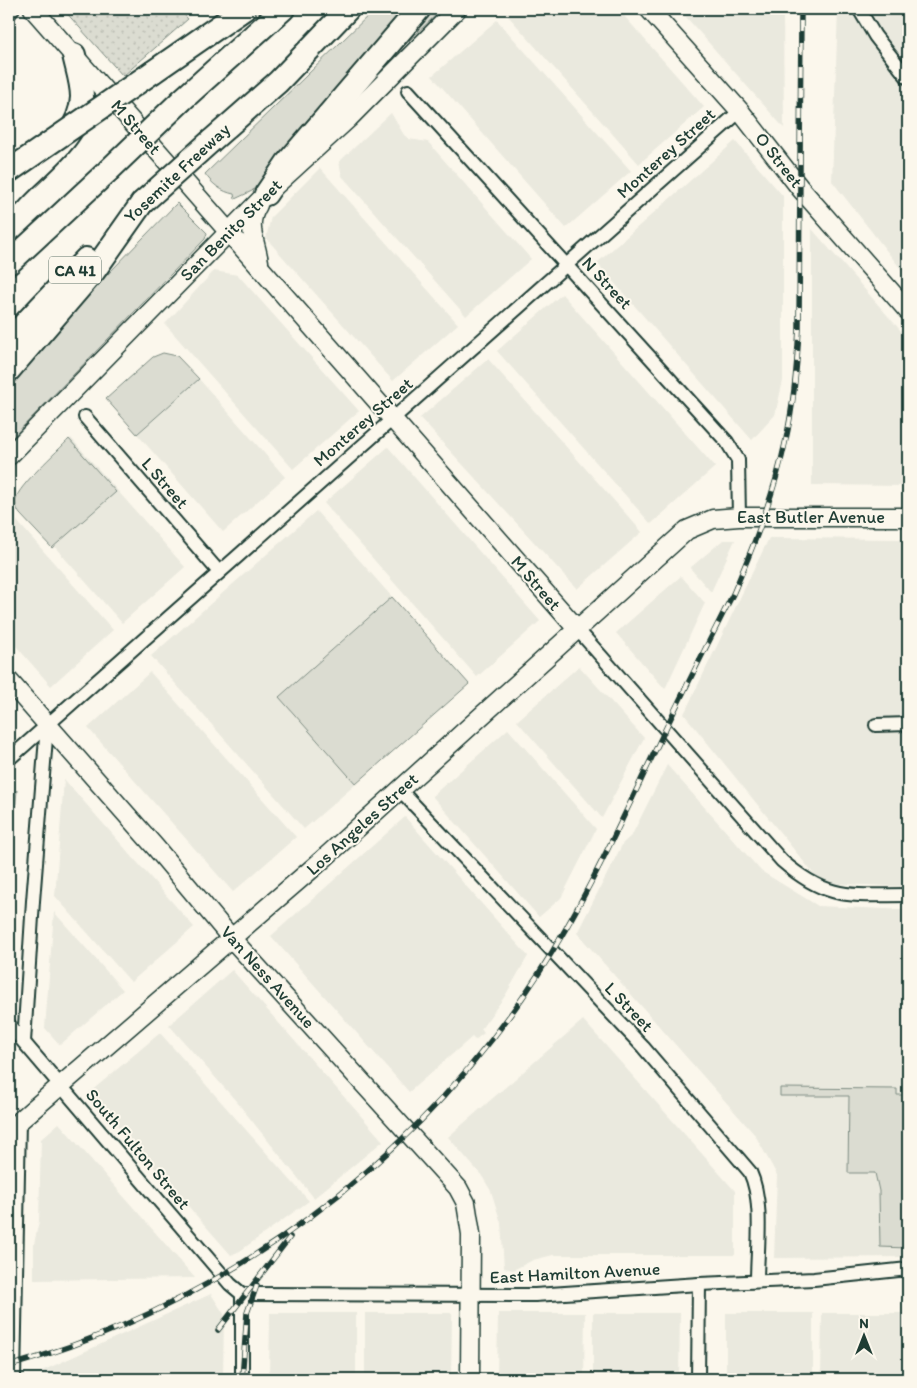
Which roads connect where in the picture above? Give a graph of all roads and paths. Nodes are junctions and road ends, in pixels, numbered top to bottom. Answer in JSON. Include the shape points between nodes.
{"nodes":[{"id":1,"x":33,"y":9,"type":"edge"},
{"id":2,"x":244,"y":9,"type":"edge"},
{"id":3,"x":283,"y":9,"type":"edge"},
{"id":4,"x":348,"y":9,"type":"edge"},
{"id":5,"x":419,"y":9,"type":"edge"},
{"id":6,"x":457,"y":9,"type":"edge"},
{"id":7,"x":649,"y":9,"type":"edge"},
{"id":8,"x":859,"y":9,"type":"edge"},
{"id":9,"x":74,"y":55,"type":"junction"},
{"id":10,"x":908,"y":78,"type":"edge"},
{"id":11,"x":408,"y":91,"type":"dead end"},
{"id":12,"x":740,"y":111,"type":"junction"},
{"id":13,"x":9,"y":171,"type":"edge"},
{"id":14,"x":266,"y":194,"type":"junction"},
{"id":15,"x":9,"y":196,"type":"edge"},
{"id":16,"x":142,"y":203,"type":"junction"},
{"id":17,"x":230,"y":232,"type":"junction"},
{"id":18,"x":9,"y":263,"type":"edge"},
{"id":19,"x":566,"y":265,"type":"junction"},
{"id":20,"x":260,"y":267,"type":"junction"},
{"id":21,"x":908,"y":311,"type":"edge"},
{"id":22,"x":9,"y":340,"type":"edge"},
{"id":23,"x":9,"y":370,"type":"edge"},
{"id":24,"x":85,"y":417,"type":"dead end"},
{"id":25,"x":392,"y":419,"type":"junction"},
{"id":26,"x":9,"y":456,"type":"edge"},
{"id":27,"x":739,"y":517,"type":"junction"},
{"id":28,"x":908,"y":517,"type":"edge"},
{"id":29,"x":713,"y":519,"type":"joint"},
{"id":30,"x":219,"y":572,"type":"junction"},
{"id":31,"x":578,"y":630,"type":"junction"},
{"id":32,"x":9,"y":681,"type":"edge"},
{"id":33,"x":908,"y":724,"type":"edge"},
{"id":34,"x":47,"y":725,"type":"junction"},
{"id":35,"x":876,"y":725,"type":"dead end"},
{"id":36,"x":9,"y":759,"type":"edge"},
{"id":37,"x":401,"y":791,"type":"junction"},
{"id":38,"x":908,"y":896,"type":"edge"},
{"id":39,"x":232,"y":939,"type":"junction"},
{"id":40,"x":9,"y":1025,"type":"edge"},
{"id":41,"x":24,"y":1042,"type":"junction"},
{"id":42,"x":60,"y":1085,"type":"junction"},
{"id":43,"x":14,"y":1125,"type":"edge"},
{"id":44,"x":908,"y":1269,"type":"edge"},
{"id":45,"x":757,"y":1281,"type":"junction"},
{"id":46,"x":699,"y":1284,"type":"junction"},
{"id":47,"x":242,"y":1294,"type":"junction"},
{"id":48,"x":472,"y":1295,"type":"junction"},
{"id":49,"x":9,"y":1374,"type":"edge"},
{"id":50,"x":14,"y":1379,"type":"edge"},
{"id":51,"x":242,"y":1379,"type":"edge"},
{"id":52,"x":470,"y":1379,"type":"edge"},
{"id":53,"x":698,"y":1379,"type":"edge"}],
"edges":[{"from":1,"to":9,"type":"street","name":"M Street"},
{"from":2,"to":13,"type":"highway","bridge":true},
{"from":3,"to":18,"type":"highway","number":"CA 41","bridge":true},
{"from":4,"to":16,"type":"highway","name":"Yosemite Freeway","number":"CA 41","bridge":true,"via":[[278,82]]},
{"from":5,"to":14,"type":"highway","via":[[287,163]]},
{"from":6,"to":14,"type":"street","name":"San Benito Street","via":[[349,118]]},
{"from":7,"to":12,"type":"street","name":"O Street"},
{"from":8,"to":10,"type":"street","via":[[875,36]]},
{"from":9,"to":15,"type":"highway","via":[[82,96],[76,122],[58,146]]},
{"from":9,"to":17,"type":"street","name":"M Street"},
{"from":11,"to":19,"type":"street","name":"N Street"},
{"from":12,"to":19,"type":"street","name":"Monterey Street"},
{"from":12,"to":21,"type":"street","name":"O Street","via":[[800,188]]},
{"from":14,"to":17,"type":"street","name":"San Benito Street"},
{"from":14,"to":20,"type":"street","name":"M Street","via":[[252,220],[253,244]]},
{"from":16,"to":22,"type":"highway","name":"Yosemite Freeway","number":"CA 41"},
{"from":16,"to":23,"type":"highway","via":[[94,270]]},
{"from":17,"to":20,"type":"street","name":"M Street"},
{"from":17,"to":26,"type":"street","name":"San Benito Street"},
{"from":19,"to":25,"type":"street","name":"Monterey Street"},
{"from":19,"to":27,"type":"street","name":"N Street","via":[[734,451],[740,474]]},
{"from":20,"to":25,"type":"street","name":"M Street"},
{"from":24,"to":30,"type":"street","name":"L Street"},
{"from":25,"to":30,"type":"street","name":"Monterey Street"},
{"from":25,"to":31,"type":"street","name":"M Street"},
{"from":27,"to":28,"type":"street","name":"East Butler Avenue"},
{"from":27,"to":29,"type":"street","name":"East Butler Avenue"},
{"from":29,"to":31,"type":"street","name":"Los Angeles Street","via":[[687,530]]},
{"from":30,"to":34,"type":"street","name":"Monterey Street"},
{"from":31,"to":37,"type":"street","name":"Los Angeles Street"},
{"from":31,"to":38,"type":"street","name":"M Street","via":[[782,861],[799,876],[821,889],[848,895]]},
{"from":32,"to":34,"type":"street","name":"Van Ness Avenue"},
{"from":33,"to":35,"type":"street"},
{"from":34,"to":36,"type":"street","name":"Monterey Street"},
{"from":34,"to":39,"type":"street","name":"Van Ness Avenue"},
{"from":34,"to":41,"type":"street"},
{"from":37,"to":39,"type":"street","name":"Los Angeles Street"},
{"from":37,"to":45,"type":"street","name":"L Street","via":[[643,1047],[750,1172],[758,1198]]},
{"from":39,"to":42,"type":"street","name":"Los Angeles Street"},
{"from":39,"to":48,"type":"street","name":"Van Ness Avenue","via":[[458,1188],[470,1220]]},
{"from":40,"to":41,"type":"street","name":"South Fulton Street"},
{"from":41,"to":42,"type":"street","name":"South Fulton Street"},
{"from":42,"to":43,"type":"street","name":"Los Angeles Street"},
{"from":42,"to":47,"type":"street","name":"South Fulton Street"},
{"from":43,"to":50,"type":"street"},
{"from":44,"to":45,"type":"street","name":"East Hamilton Avenue","via":[[814,1279]]},
{"from":45,"to":46,"type":"street","name":"East Hamilton Avenue"},
{"from":46,"to":48,"type":"street","name":"East Hamilton Avenue","via":[[535,1296]]},
{"from":46,"to":53,"type":"street"},
{"from":47,"to":48,"type":"street","name":"East Hamilton Avenue"},
{"from":47,"to":51,"type":"street"},
{"from":48,"to":52,"type":"street","name":"Van Ness Avenue"},
{"from":49,"to":50,"type":"street"}]}
